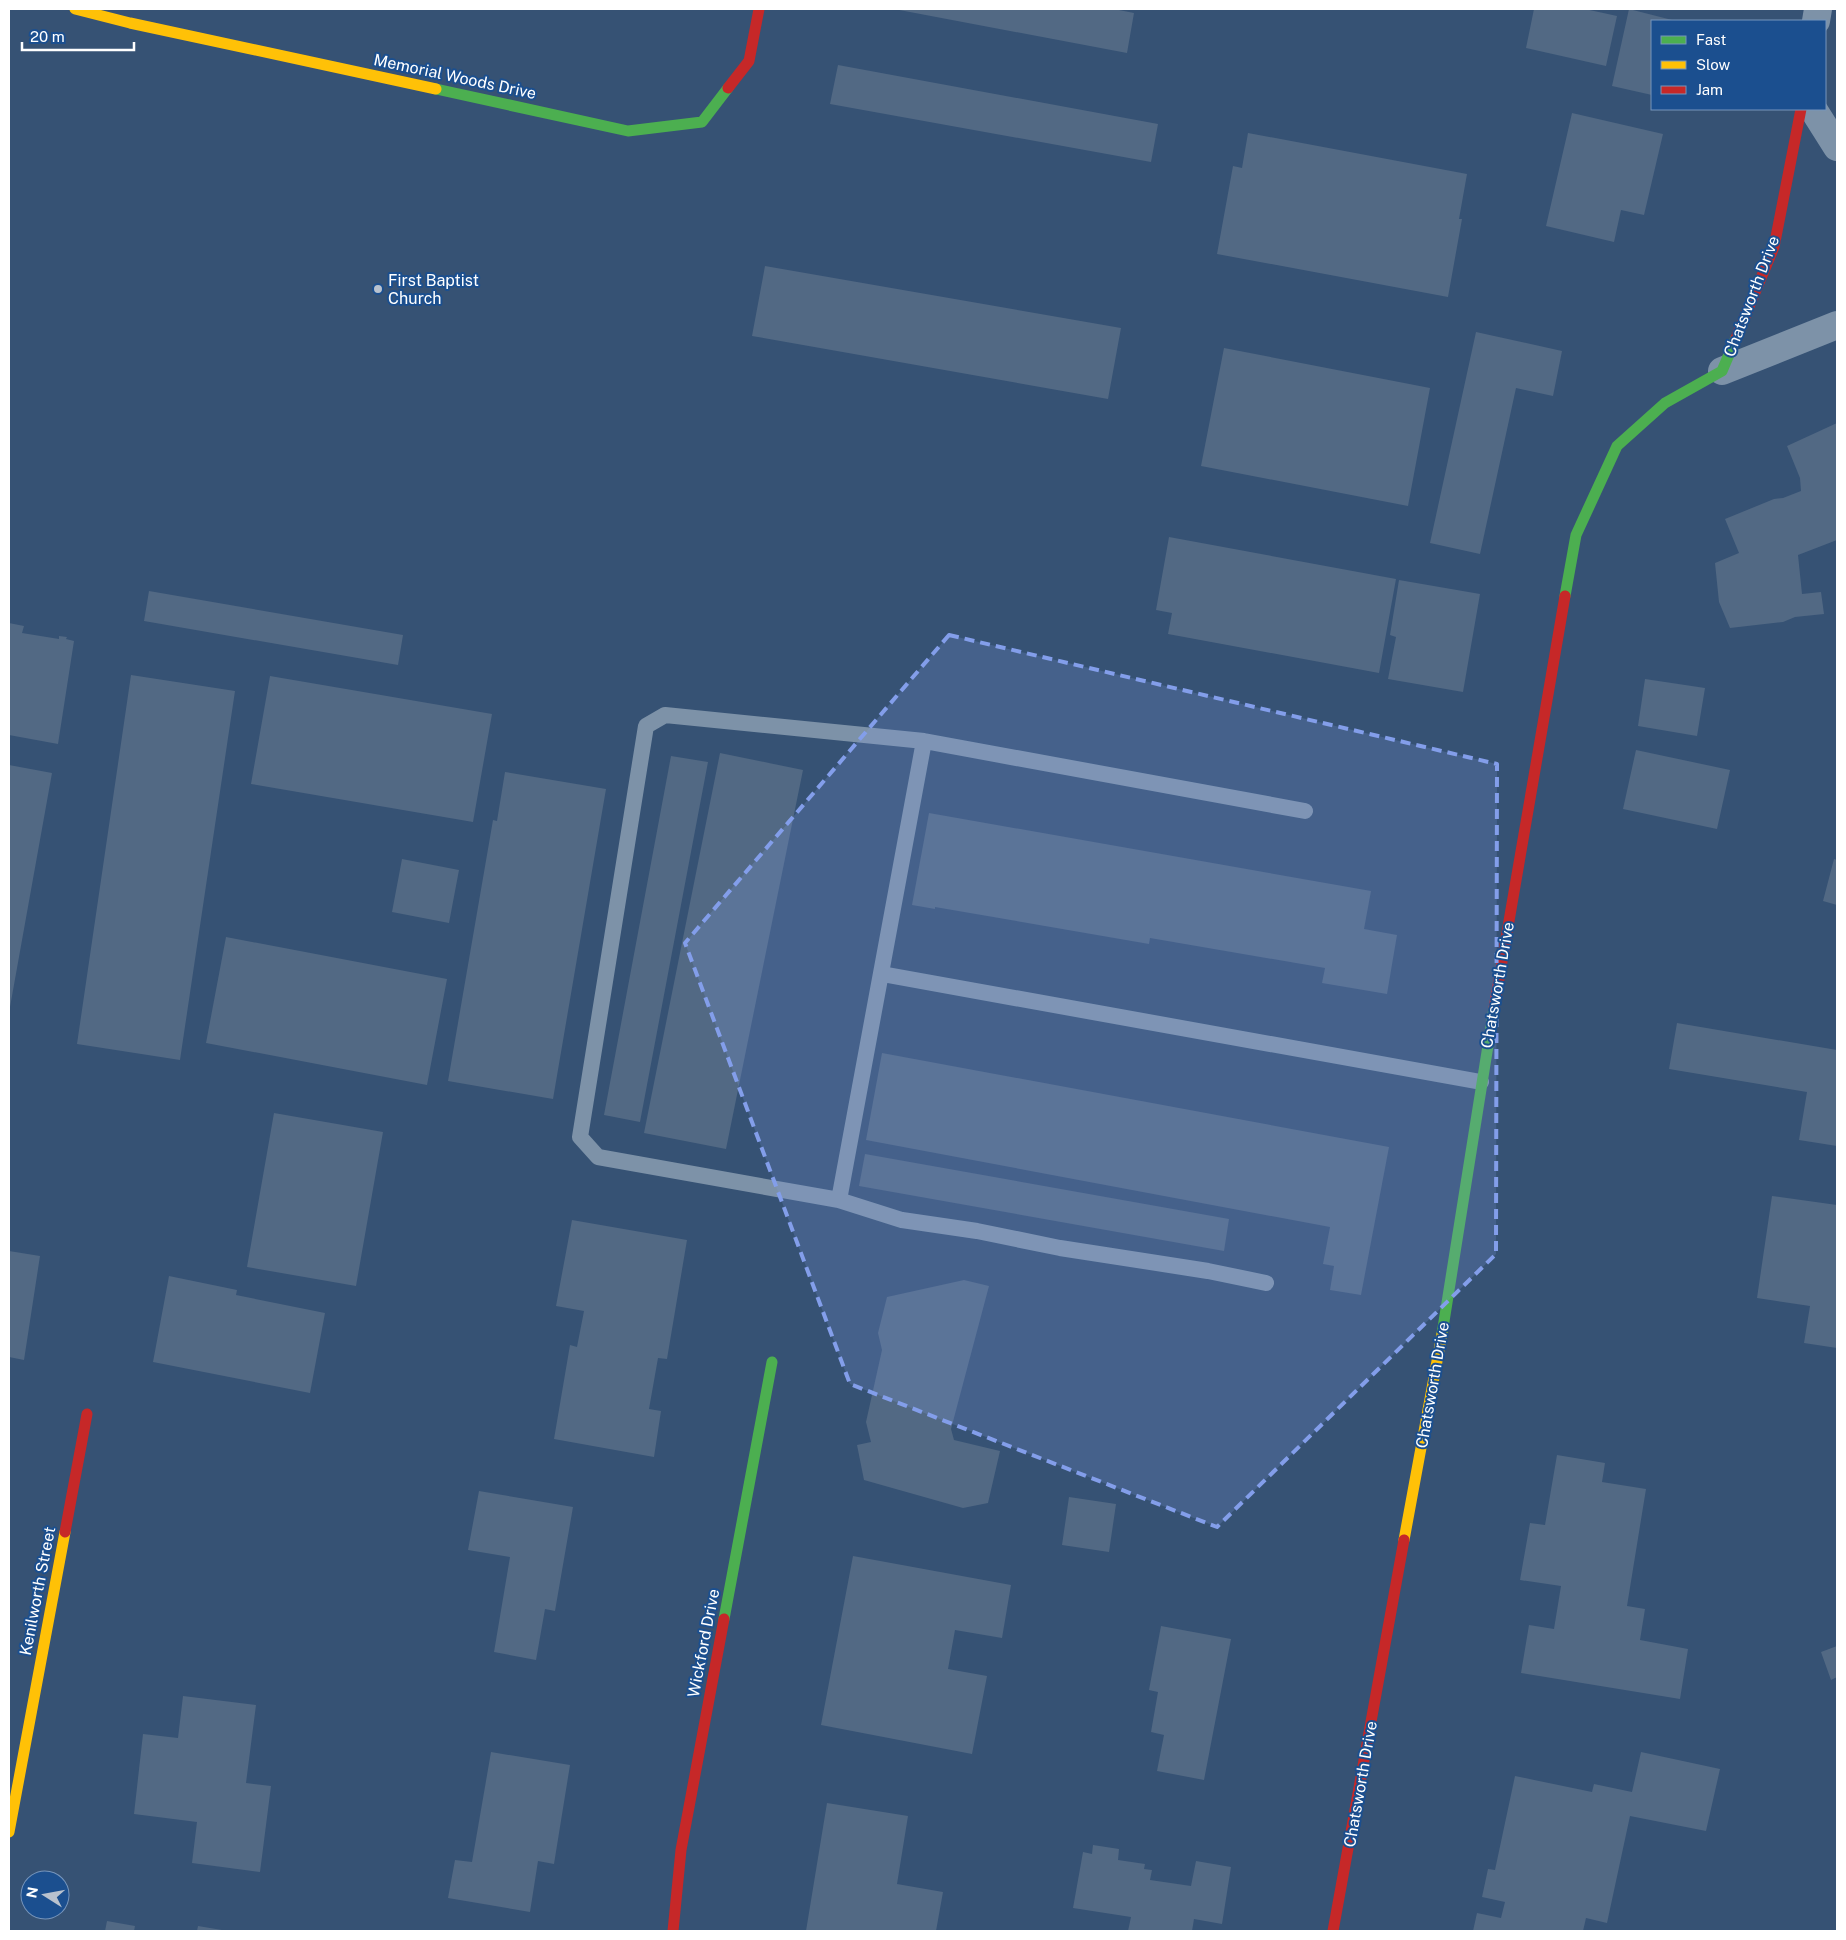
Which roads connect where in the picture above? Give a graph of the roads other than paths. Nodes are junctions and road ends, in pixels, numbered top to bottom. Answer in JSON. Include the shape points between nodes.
{"nodes":[{"id":1,"x":75,"y":9,"type":"edge"},
{"id":2,"x":759,"y":9,"type":"edge"},
{"id":3,"x":1801,"y":110,"type":"edge"},
{"id":4,"x":1815,"y":110,"type":"edge"},
{"id":5,"x":1837,"y":147,"type":"edge"},
{"id":6,"x":1837,"y":325,"type":"edge"},
{"id":7,"x":1722,"y":371,"type":"junction"},
{"id":8,"x":924,"y":741,"type":"junction"},
{"id":9,"x":1305,"y":811,"type":"dead end"},
{"id":10,"x":882,"y":974,"type":"junction"},
{"id":11,"x":1480,"y":1082,"type":"junction"},
{"id":12,"x":839,"y":1200,"type":"junction"},
{"id":13,"x":1266,"y":1283,"type":"dead end"},
{"id":14,"x":772,"y":1362,"type":"dead end"},
{"id":15,"x":87,"y":1414,"type":"dead end"},
{"id":16,"x":9,"y":1832,"type":"edge"},
{"id":17,"x":673,"y":1931,"type":"edge"},
{"id":18,"x":1333,"y":1931,"type":"edge"}],
"edges":[{"from":1,"to":2,"type":"street","name":"Memorial Woods Drive","via":[[628,130],[702,122],[748,61]]},
{"from":3,"to":7,"type":"street","name":"Chatsworth Drive","via":[[1774,247]]},
{"from":4,"to":5,"type":"street"},
{"from":6,"to":7,"type":"street"},
{"from":7,"to":11,"type":"street","name":"Chatsworth Drive","via":[[1665,403],[1618,446],[1576,534]]},
{"from":8,"to":9,"type":"lane"},
{"from":8,"to":10,"type":"lane"},
{"from":8,"to":12,"type":"lane","via":[[664,715],[646,726],[580,1137],[598,1157]]},
{"from":10,"to":11,"type":"lane"},
{"from":10,"to":12,"type":"lane"},
{"from":11,"to":18,"type":"street","name":"Chatsworth Drive","via":[[1441,1338]]},
{"from":12,"to":13,"type":"lane","via":[[902,1220]]},
{"from":14,"to":17,"type":"street","name":"Wickford Drive","via":[[681,1850]]},
{"from":15,"to":16,"type":"street","name":"Kenilworth Street"}]}
